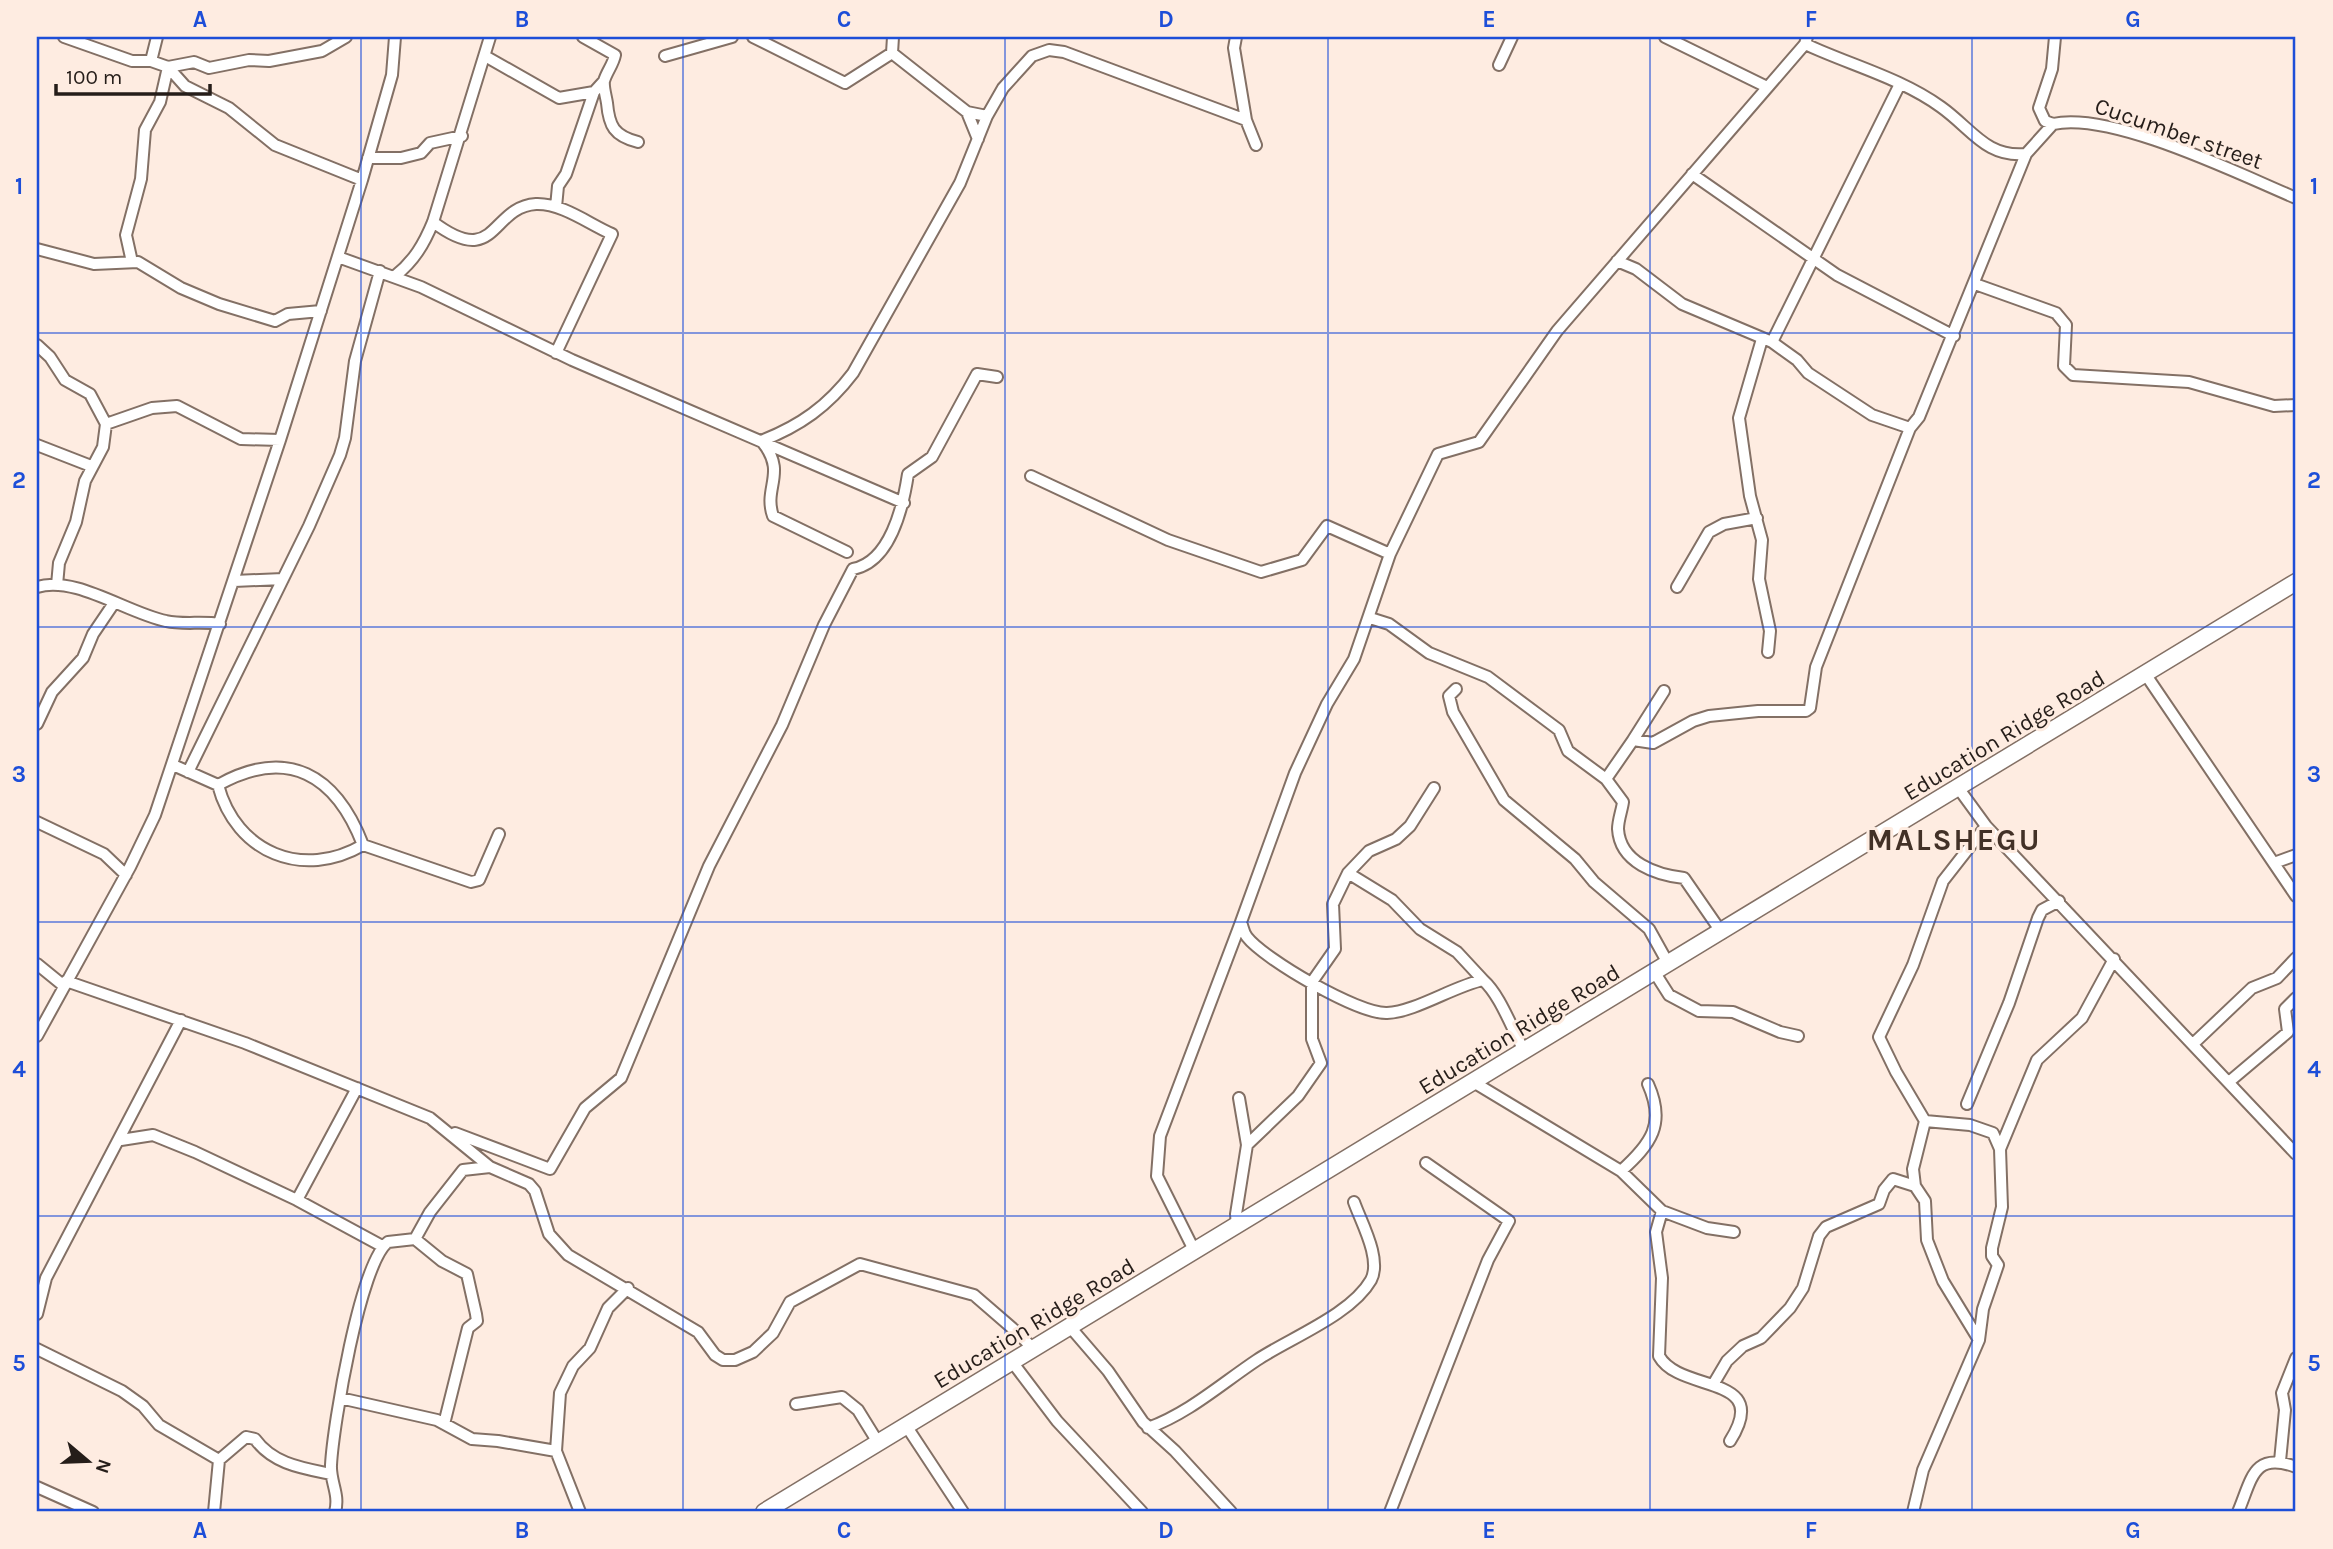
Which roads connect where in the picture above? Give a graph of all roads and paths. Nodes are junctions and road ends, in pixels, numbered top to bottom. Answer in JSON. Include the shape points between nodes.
{"nodes":[{"id":1,"x":64,"y":37,"type":"edge"},
{"id":2,"x":157,"y":37,"type":"edge"},
{"id":3,"x":346,"y":37,"type":"edge"},
{"id":4,"x":395,"y":37,"type":"edge"},
{"id":5,"x":402,"y":37,"type":"edge"},
{"id":6,"x":490,"y":37,"type":"edge"},
{"id":7,"x":583,"y":37,"type":"edge"},
{"id":8,"x":732,"y":37,"type":"edge"},
{"id":9,"x":753,"y":37,"type":"edge"},
{"id":10,"x":893,"y":37,"type":"edge"},
{"id":11,"x":1236,"y":37,"type":"edge"},
{"id":12,"x":1512,"y":37,"type":"edge"},
{"id":13,"x":1664,"y":37,"type":"edge"},
{"id":14,"x":2054,"y":37,"type":"edge"},
{"id":15,"x":1806,"y":41,"type":"edge"},
{"id":16,"x":393,"y":53,"type":"junction"},
{"id":17,"x":892,"y":53,"type":"junction"},
{"id":18,"x":485,"y":56,"type":"junction"},
{"id":19,"x":664,"y":56,"type":"dead end"},
{"id":20,"x":151,"y":61,"type":"junction"},
{"id":21,"x":1500,"y":65,"type":"dead end"},
{"id":22,"x":168,"y":67,"type":"junction"},
{"id":23,"x":604,"y":81,"type":"junction"},
{"id":24,"x":1900,"y":84,"type":"junction"},
{"id":25,"x":1767,"y":87,"type":"junction"},
{"id":26,"x":594,"y":92,"type":"junction"},
{"id":27,"x":967,"y":112,"type":"junction"},
{"id":28,"x":987,"y":116,"type":"junction"},
{"id":29,"x":1246,"y":120,"type":"junction"},
{"id":30,"x":2053,"y":124,"type":"junction"},
{"id":31,"x":462,"y":136,"type":"junction"},
{"id":32,"x":978,"y":139,"type":"junction"},
{"id":33,"x":638,"y":142,"type":"dead end"},
{"id":34,"x":1256,"y":145,"type":"dead end"},
{"id":35,"x":2026,"y":154,"type":"junction"},
{"id":36,"x":369,"y":158,"type":"junction"},
{"id":37,"x":1692,"y":174,"type":"junction"},
{"id":38,"x":362,"y":180,"type":"junction"},
{"id":39,"x":2296,"y":198,"type":"edge"},
{"id":40,"x":556,"y":207,"type":"junction"},
{"id":41,"x":433,"y":222,"type":"junction"},
{"id":42,"x":37,"y":248,"type":"edge"},
{"id":43,"x":338,"y":257,"type":"junction"},
{"id":44,"x":1815,"y":259,"type":"junction"},
{"id":45,"x":1618,"y":261,"type":"junction"},
{"id":46,"x":132,"y":262,"type":"junction"},
{"id":47,"x":380,"y":271,"type":"junction"},
{"id":48,"x":395,"y":276,"type":"junction"},
{"id":49,"x":1975,"y":284,"type":"junction"},
{"id":50,"x":321,"y":311,"type":"junction"},
{"id":51,"x":1954,"y":336,"type":"junction"},
{"id":52,"x":1767,"y":341,"type":"junction"},
{"id":53,"x":37,"y":345,"type":"edge"},
{"id":54,"x":556,"y":353,"type":"junction"},
{"id":55,"x":997,"y":377,"type":"dead end"},
{"id":56,"x":2296,"y":405,"type":"edge"},
{"id":57,"x":106,"y":424,"type":"junction"},
{"id":58,"x":1910,"y":428,"type":"junction"},
{"id":59,"x":280,"y":440,"type":"junction"},
{"id":60,"x":761,"y":441,"type":"junction"},
{"id":61,"x":37,"y":444,"type":"edge"},
{"id":62,"x":91,"y":466,"type":"junction"},
{"id":63,"x":1031,"y":476,"type":"dead end"},
{"id":64,"x":904,"y":503,"type":"junction"},
{"id":65,"x":1757,"y":518,"type":"junction"},
{"id":66,"x":847,"y":552,"type":"dead end"},
{"id":67,"x":1390,"y":554,"type":"junction"},
{"id":68,"x":283,"y":579,"type":"junction"},
{"id":69,"x":234,"y":581,"type":"junction"},
{"id":70,"x":2296,"y":582,"type":"edge"},
{"id":71,"x":57,"y":584,"type":"junction"},
{"id":72,"x":37,"y":587,"type":"edge"},
{"id":73,"x":1677,"y":587,"type":"dead end"},
{"id":74,"x":114,"y":603,"type":"junction"},
{"id":75,"x":1370,"y":618,"type":"junction"},
{"id":76,"x":220,"y":624,"type":"junction"},
{"id":77,"x":1768,"y":652,"type":"dead end"},
{"id":78,"x":2146,"y":675,"type":"junction"},
{"id":79,"x":1456,"y":689,"type":"dead end"},
{"id":80,"x":1664,"y":691,"type":"dead end"},
{"id":81,"x":37,"y":724,"type":"edge"},
{"id":82,"x":1633,"y":740,"type":"junction"},
{"id":83,"x":173,"y":765,"type":"junction"},
{"id":84,"x":188,"y":772,"type":"junction"},
{"id":85,"x":1606,"y":779,"type":"junction"},
{"id":86,"x":218,"y":785,"type":"junction"},
{"id":87,"x":1434,"y":788,"type":"dead end"},
{"id":88,"x":1959,"y":789,"type":"junction"},
{"id":89,"x":37,"y":822,"type":"edge"},
{"id":90,"x":1986,"y":826,"type":"junction"},
{"id":91,"x":499,"y":834,"type":"dead end"},
{"id":92,"x":363,"y":845,"type":"junction"},
{"id":93,"x":2296,"y":855,"type":"edge"},
{"id":94,"x":2274,"y":863,"type":"junction"},
{"id":95,"x":1348,"y":873,"type":"junction"},
{"id":96,"x":125,"y":875,"type":"junction"},
{"id":97,"x":2296,"y":896,"type":"edge"},
{"id":98,"x":2059,"y":901,"type":"junction"},
{"id":99,"x":1241,"y":922,"type":"junction"},
{"id":100,"x":1722,"y":933,"type":"junction"},
{"id":101,"x":2296,"y":958,"type":"edge"},
{"id":102,"x":2114,"y":959,"type":"junction"},
{"id":103,"x":37,"y":964,"type":"edge"},
{"id":104,"x":1662,"y":969,"type":"junction"},
{"id":105,"x":1483,"y":980,"type":"junction"},
{"id":106,"x":1312,"y":982,"type":"junction"},
{"id":107,"x":65,"y":984,"type":"junction"},
{"id":108,"x":2296,"y":998,"type":"edge"},
{"id":109,"x":181,"y":1020,"type":"junction"},
{"id":110,"x":37,"y":1036,"type":"edge"},
{"id":111,"x":1798,"y":1036,"type":"dead end"},
{"id":112,"x":2193,"y":1044,"type":"junction"},
{"id":113,"x":1525,"y":1052,"type":"junction"},
{"id":114,"x":2230,"y":1081,"type":"junction"},
{"id":115,"x":1475,"y":1083,"type":"junction"},
{"id":116,"x":1648,"y":1084,"type":"dead end"},
{"id":117,"x":357,"y":1088,"type":"junction"},
{"id":118,"x":1239,"y":1098,"type":"dead end"},
{"id":119,"x":1967,"y":1104,"type":"dead end"},
{"id":120,"x":1924,"y":1121,"type":"junction"},
{"id":121,"x":446,"y":1129,"type":"junction"},
{"id":122,"x":121,"y":1140,"type":"junction"},
{"id":123,"x":1247,"y":1145,"type":"junction"},
{"id":124,"x":2000,"y":1149,"type":"junction"},
{"id":125,"x":2296,"y":1154,"type":"edge"},
{"id":126,"x":1426,"y":1163,"type":"dead end"},
{"id":127,"x":490,"y":1167,"type":"junction"},
{"id":128,"x":1621,"y":1171,"type":"junction"},
{"id":129,"x":1915,"y":1186,"type":"junction"},
{"id":130,"x":297,"y":1200,"type":"junction"},
{"id":131,"x":1354,"y":1202,"type":"dead end"},
{"id":132,"x":1662,"y":1211,"type":"junction"},
{"id":133,"x":1237,"y":1226,"type":"junction"},
{"id":134,"x":1734,"y":1232,"type":"dead end"},
{"id":135,"x":415,"y":1240,"type":"junction"},
{"id":136,"x":383,"y":1246,"type":"junction"},
{"id":137,"x":1195,"y":1252,"type":"junction"},
{"id":138,"x":628,"y":1289,"type":"junction"},
{"id":139,"x":37,"y":1314,"type":"edge"},
{"id":140,"x":1071,"y":1328,"type":"junction"},
{"id":141,"x":1979,"y":1340,"type":"junction"},
{"id":142,"x":37,"y":1349,"type":"edge"},
{"id":143,"x":1034,"y":1350,"type":"junction"},
{"id":144,"x":2296,"y":1357,"type":"edge"},
{"id":145,"x":1013,"y":1363,"type":"junction"},
{"id":146,"x":1714,"y":1383,"type":"junction"},
{"id":147,"x":340,"y":1398,"type":"junction"},
{"id":148,"x":796,"y":1404,"type":"dead end"},
{"id":149,"x":444,"y":1424,"type":"junction"},
{"id":150,"x":907,"y":1427,"type":"junction"},
{"id":151,"x":1148,"y":1428,"type":"junction"},
{"id":152,"x":1730,"y":1441,"type":"dead end"},
{"id":153,"x":879,"y":1444,"type":"junction"},
{"id":154,"x":556,"y":1451,"type":"junction"},
{"id":155,"x":219,"y":1460,"type":"junction"},
{"id":156,"x":2280,"y":1461,"type":"junction"},
{"id":157,"x":2296,"y":1466,"type":"edge"},
{"id":158,"x":331,"y":1474,"type":"junction"},
{"id":159,"x":37,"y":1487,"type":"edge"},
{"id":160,"x":66,"y":1500,"type":"junction"},
{"id":161,"x":64,"y":1512,"type":"edge"},
{"id":162,"x":93,"y":1512,"type":"edge"},
{"id":163,"x":214,"y":1512,"type":"edge"},
{"id":164,"x":335,"y":1512,"type":"edge"},
{"id":165,"x":580,"y":1512,"type":"edge"},
{"id":166,"x":764,"y":1512,"type":"edge"},
{"id":167,"x":963,"y":1512,"type":"edge"},
{"id":168,"x":1142,"y":1512,"type":"edge"},
{"id":169,"x":1231,"y":1512,"type":"edge"},
{"id":170,"x":1390,"y":1512,"type":"edge"},
{"id":171,"x":1913,"y":1512,"type":"edge"},
{"id":172,"x":2238,"y":1512,"type":"edge"}],
"edges":[{"from":1,"to":20,"type":"street","via":[[132,61]]},
{"from":2,"to":20,"type":"street"},
{"from":3,"to":22,"type":"street","via":[[322,51],[270,61]]},
{"from":4,"to":16,"type":"street"},
{"from":5,"to":16,"type":"street"},
{"from":6,"to":18,"type":"street"},
{"from":7,"to":23,"type":"street","via":[[615,55]]},
{"from":8,"to":19,"type":"street"},
{"from":9,"to":17,"type":"street","via":[[845,83]]},
{"from":10,"to":17,"type":"street"},
{"from":11,"to":29,"type":"street"},
{"from":12,"to":21,"type":"street"},
{"from":13,"to":25,"type":"street"},
{"from":14,"to":30,"type":"street","via":[[2052,69],[2039,108],[2045,121]]},
{"from":15,"to":24,"type":"street"},
{"from":15,"to":25,"type":"street"},
{"from":16,"to":36,"type":"street","via":[[390,84]]},
{"from":17,"to":27,"type":"street"},
{"from":18,"to":26,"type":"street","via":[[559,98]]},
{"from":18,"to":31,"type":"street"},
{"from":20,"to":22,"type":"street"},
{"from":22,"to":38,"type":"street","via":[[185,86],[229,108],[275,145]]},
{"from":22,"to":46,"type":"street","via":[[160,102],[145,130],[141,179],[126,235]]},
{"from":23,"to":26,"type":"street"},
{"from":23,"to":33,"type":"street","via":[[612,129]]},
{"from":24,"to":35,"type":"street","via":[[1939,105],[1994,152]]},
{"from":24,"to":44,"type":"street"},
{"from":25,"to":37,"type":"street"},
{"from":26,"to":40,"type":"street","via":[[558,186]]},
{"from":27,"to":28,"type":"street"},
{"from":27,"to":32,"type":"street"},
{"from":28,"to":29,"type":"street","via":[[1024,63],[1049,50]]},
{"from":28,"to":32,"type":"street"},
{"from":29,"to":34,"type":"street"},
{"from":30,"to":35,"type":"street"},
{"from":30,"to":39,"type":"street","name":"Cucumber street","via":[[2081,120],[2127,133]]},
{"from":31,"to":36,"type":"street","via":[[401,158]]},
{"from":31,"to":41,"type":"street"},
{"from":32,"to":60,"type":"street","via":[[960,183],[853,373],[833,399],[809,417]]},
{"from":35,"to":49,"type":"street"},
{"from":36,"to":38,"type":"street"},
{"from":37,"to":44,"type":"street"},
{"from":37,"to":45,"type":"street"},
{"from":38,"to":43,"type":"street"},
{"from":40,"to":41,"type":"street","via":[[535,204],[470,242]]},
{"from":40,"to":54,"type":"street","via":[[612,234]]},
{"from":41,"to":48,"type":"street","via":[[423,245]]},
{"from":42,"to":46,"type":"street","via":[[94,264]]},
{"from":43,"to":47,"type":"street"},
{"from":43,"to":50,"type":"street"},
{"from":44,"to":51,"type":"street","via":[[1871,295]]},
{"from":44,"to":52,"type":"street"},
{"from":45,"to":52,"type":"street","via":[[1682,304]]},
{"from":45,"to":67,"type":"street","via":[[1557,331],[1479,442],[1438,454]]},
{"from":46,"to":50,"type":"street","via":[[219,304],[275,321],[288,314]]},
{"from":47,"to":48,"type":"street"},
{"from":47,"to":68,"type":"street","via":[[355,361],[345,438]]},
{"from":48,"to":54,"type":"street"},
{"from":49,"to":51,"type":"street"},
{"from":49,"to":56,"type":"street","via":[[2056,313],[2066,325],[2064,366],[2073,375],[2189,382],[2274,406]]},
{"from":50,"to":59,"type":"street"},
{"from":51,"to":58,"type":"street","via":[[1920,417]]},
{"from":52,"to":58,"type":"street","via":[[1872,415]]},
{"from":52,"to":65,"type":"street","via":[[1739,418]]},
{"from":53,"to":57,"type":"street","via":[[65,380],[90,394]]},
{"from":54,"to":60,"type":"street"},
{"from":55,"to":64,"type":"street","via":[[977,374],[932,457],[908,474]]},
{"from":57,"to":59,"type":"street","via":[[152,408],[177,406],[241,439]]},
{"from":57,"to":62,"type":"street","via":[[103,447]]},
{"from":58,"to":82,"type":"street","via":[[1816,667],[1810,708],[1709,716],[1653,743]]},
{"from":59,"to":69,"type":"street"},
{"from":60,"to":64,"type":"street"},
{"from":60,"to":66,"type":"street","via":[[775,462],[773,516]]},
{"from":61,"to":62,"type":"street"},
{"from":62,"to":71,"type":"street","via":[[59,563]]},
{"from":63,"to":67,"type":"street","via":[[1168,540],[1261,572],[1303,560],[1327,526]]},
{"from":64,"to":121,"type":"street","via":[[877,558],[868,566],[853,569],[824,625],[782,725],[709,866],[621,1078],[585,1108],[550,1169]]},
{"from":65,"to":73,"type":"street","via":[[1709,532]]},
{"from":65,"to":77,"type":"street"},
{"from":67,"to":75,"type":"street"},
{"from":68,"to":69,"type":"street"},
{"from":68,"to":84,"type":"street"},
{"from":69,"to":76,"type":"street"},
{"from":70,"to":78,"type":"main road","name":"Education Ridge Road"},
{"from":71,"to":72,"type":"street"},
{"from":71,"to":74,"type":"street"},
{"from":74,"to":76,"type":"street","via":[[168,622]]},
{"from":74,"to":81,"type":"street","via":[[83,658],[52,692]]},
{"from":75,"to":85,"type":"street","via":[[1389,624],[1429,653],[1488,677],[1559,730],[1568,751]]},
{"from":75,"to":99,"type":"street","via":[[1295,773]]},
{"from":76,"to":83,"type":"street"},
{"from":78,"to":88,"type":"main road","name":"Education Ridge Road"},
{"from":78,"to":94,"type":"street"},
{"from":79,"to":104,"type":"street","via":[[1450,696],[1452,712],[1504,800],[1649,929]]},
{"from":80,"to":82,"type":"street"},
{"from":82,"to":85,"type":"street"},
{"from":83,"to":84,"type":"street"},
{"from":83,"to":96,"type":"street"},
{"from":84,"to":86,"type":"street"},
{"from":85,"to":100,"type":"street","via":[[1623,802],[1619,836],[1630,854],[1646,870],[1684,878]]},
{"from":86,"to":92,"type":"street","via":[[238,829],[247,839],[271,850],[327,861]]},
{"from":86,"to":92,"type":"street","via":[[262,767],[314,779],[338,797]]},
{"from":87,"to":95,"type":"street","via":[[1410,826],[1396,839],[1368,851]]},
{"from":88,"to":90,"type":"street"},
{"from":88,"to":100,"type":"main road","name":"Education Ridge Road"},
{"from":89,"to":96,"type":"street","via":[[104,854]]},
{"from":90,"to":98,"type":"street"},
{"from":90,"to":120,"type":"street","via":[[1942,881],[1913,965],[1879,1037]]},
{"from":91,"to":92,"type":"street","via":[[479,880],[471,882]]},
{"from":93,"to":94,"type":"street"},
{"from":94,"to":97,"type":"street"},
{"from":95,"to":105,"type":"street","via":[[1392,900],[1420,929],[1457,952]]},
{"from":95,"to":106,"type":"street","via":[[1333,904],[1335,950]]},
{"from":96,"to":107,"type":"street"},
{"from":98,"to":102,"type":"street"},
{"from":98,"to":119,"type":"street","via":[[2042,910],[2038,918]]},
{"from":99,"to":106,"type":"street","via":[[1253,944]]},
{"from":99,"to":137,"type":"street","via":[[1160,1136],[1157,1176]]},
{"from":100,"to":104,"type":"main road","name":"Education Ridge Road"},
{"from":101,"to":112,"type":"street","via":[[2277,978],[2252,988]]},
{"from":102,"to":112,"type":"street"},
{"from":102,"to":124,"type":"street","via":[[2082,1018],[2037,1060]]},
{"from":103,"to":107,"type":"street"},
{"from":104,"to":111,"type":"street","via":[[1669,995],[1699,1011],[1733,1012]]},
{"from":104,"to":113,"type":"main road","name":"Education Ridge Road"},
{"from":105,"to":106,"type":"street","via":[[1387,1013],[1369,1012]]},
{"from":105,"to":113,"type":"street"},
{"from":106,"to":123,"type":"street","via":[[1310,1021],[1319,1070],[1276,1120]]},
{"from":107,"to":109,"type":"street"},
{"from":107,"to":110,"type":"street"},
{"from":108,"to":114,"type":"street","via":[[2285,1009],[2288,1032]]},
{"from":109,"to":117,"type":"street"},
{"from":109,"to":122,"type":"street"},
{"from":112,"to":114,"type":"street"},
{"from":113,"to":115,"type":"main road","name":"Education Ridge Road"},
{"from":114,"to":125,"type":"street"},
{"from":115,"to":128,"type":"street"},
{"from":115,"to":133,"type":"main road","name":"Education Ridge Road"},
{"from":116,"to":128,"type":"street","via":[[1658,1113],[1654,1128],[1639,1154]]},
{"from":117,"to":121,"type":"street"},
{"from":117,"to":130,"type":"street"},
{"from":118,"to":123,"type":"street"},
{"from":120,"to":124,"type":"street","via":[[1970,1125],[1993,1133]]},
{"from":120,"to":129,"type":"street","via":[[1913,1169]]},
{"from":121,"to":127,"type":"street"},
{"from":122,"to":130,"type":"street","via":[[153,1135]]},
{"from":122,"to":139,"type":"street","via":[[46,1278]]},
{"from":123,"to":133,"type":"street"},
{"from":124,"to":141,"type":"street","via":[[2001,1207],[1992,1248],[1998,1265],[1983,1309]]},
{"from":126,"to":170,"type":"street","via":[[1509,1221],[1488,1260]]},
{"from":127,"to":135,"type":"street","via":[[463,1170]]},
{"from":127,"to":138,"type":"street","via":[[535,1191],[557,1246]]},
{"from":128,"to":132,"type":"street"},
{"from":129,"to":141,"type":"street","via":[[1925,1201],[1932,1256]]},
{"from":129,"to":146,"type":"street","via":[[1894,1179],[1879,1204],[1826,1227],[1803,1289],[1790,1308],[1761,1338],[1727,1361]]},
{"from":130,"to":136,"type":"street"},
{"from":131,"to":151,"type":"street","via":[[1371,1251],[1373,1272],[1352,1301],[1175,1417]]},
{"from":132,"to":134,"type":"street","via":[[1707,1228]]},
{"from":132,"to":146,"type":"street","via":[[1656,1232],[1662,1278],[1659,1356],[1674,1372]]},
{"from":133,"to":137,"type":"main road","name":"Education Ridge Road"},
{"from":135,"to":136,"type":"street"},
{"from":135,"to":149,"type":"street","via":[[467,1274],[476,1314],[477,1321],[468,1328]]},
{"from":136,"to":147,"type":"street","via":[[355,1326]]},
{"from":137,"to":140,"type":"main road","name":"Education Ridge Road"},
{"from":138,"to":143,"type":"street","via":[[698,1332],[715,1355],[736,1360],[766,1341],[790,1302],[860,1264],[974,1295]]},
{"from":138,"to":154,"type":"street","via":[[607,1308],[588,1352],[565,1380]]},
{"from":140,"to":143,"type":"main road","name":"Education Ridge Road"},
{"from":140,"to":151,"type":"street"},
{"from":141,"to":171,"type":"street","via":[[1923,1470]]},
{"from":142,"to":155,"type":"street","via":[[122,1391],[159,1425]]},
{"from":143,"to":145,"type":"main road","name":"Education Ridge Road"},
{"from":144,"to":156,"type":"street","via":[[2282,1393]]},
{"from":145,"to":150,"type":"main road","name":"Education Ridge Road"},
{"from":145,"to":168,"type":"street","via":[[1057,1421]]},
{"from":146,"to":152,"type":"street","via":[[1742,1408]]},
{"from":147,"to":149,"type":"street"},
{"from":147,"to":158,"type":"street"},
{"from":148,"to":153,"type":"street","via":[[842,1397],[859,1410]]},
{"from":149,"to":154,"type":"street","via":[[472,1439]]},
{"from":150,"to":153,"type":"main road","name":"Education Ridge Road"},
{"from":150,"to":167,"type":"street"},
{"from":151,"to":169,"type":"street"},
{"from":153,"to":166,"type":"main road","name":"Education Ridge Road"},
{"from":154,"to":165,"type":"street"},
{"from":155,"to":158,"type":"street","via":[[246,1437],[255,1438],[290,1466]]},
{"from":155,"to":163,"type":"street"},
{"from":156,"to":157,"type":"street"},
{"from":156,"to":172,"type":"street","via":[[2268,1461],[2256,1470]]},
{"from":158,"to":164,"type":"street","via":[[338,1494]]},
{"from":159,"to":160,"type":"street"},
{"from":160,"to":161,"type":"street"},
{"from":160,"to":162,"type":"street"}]}
